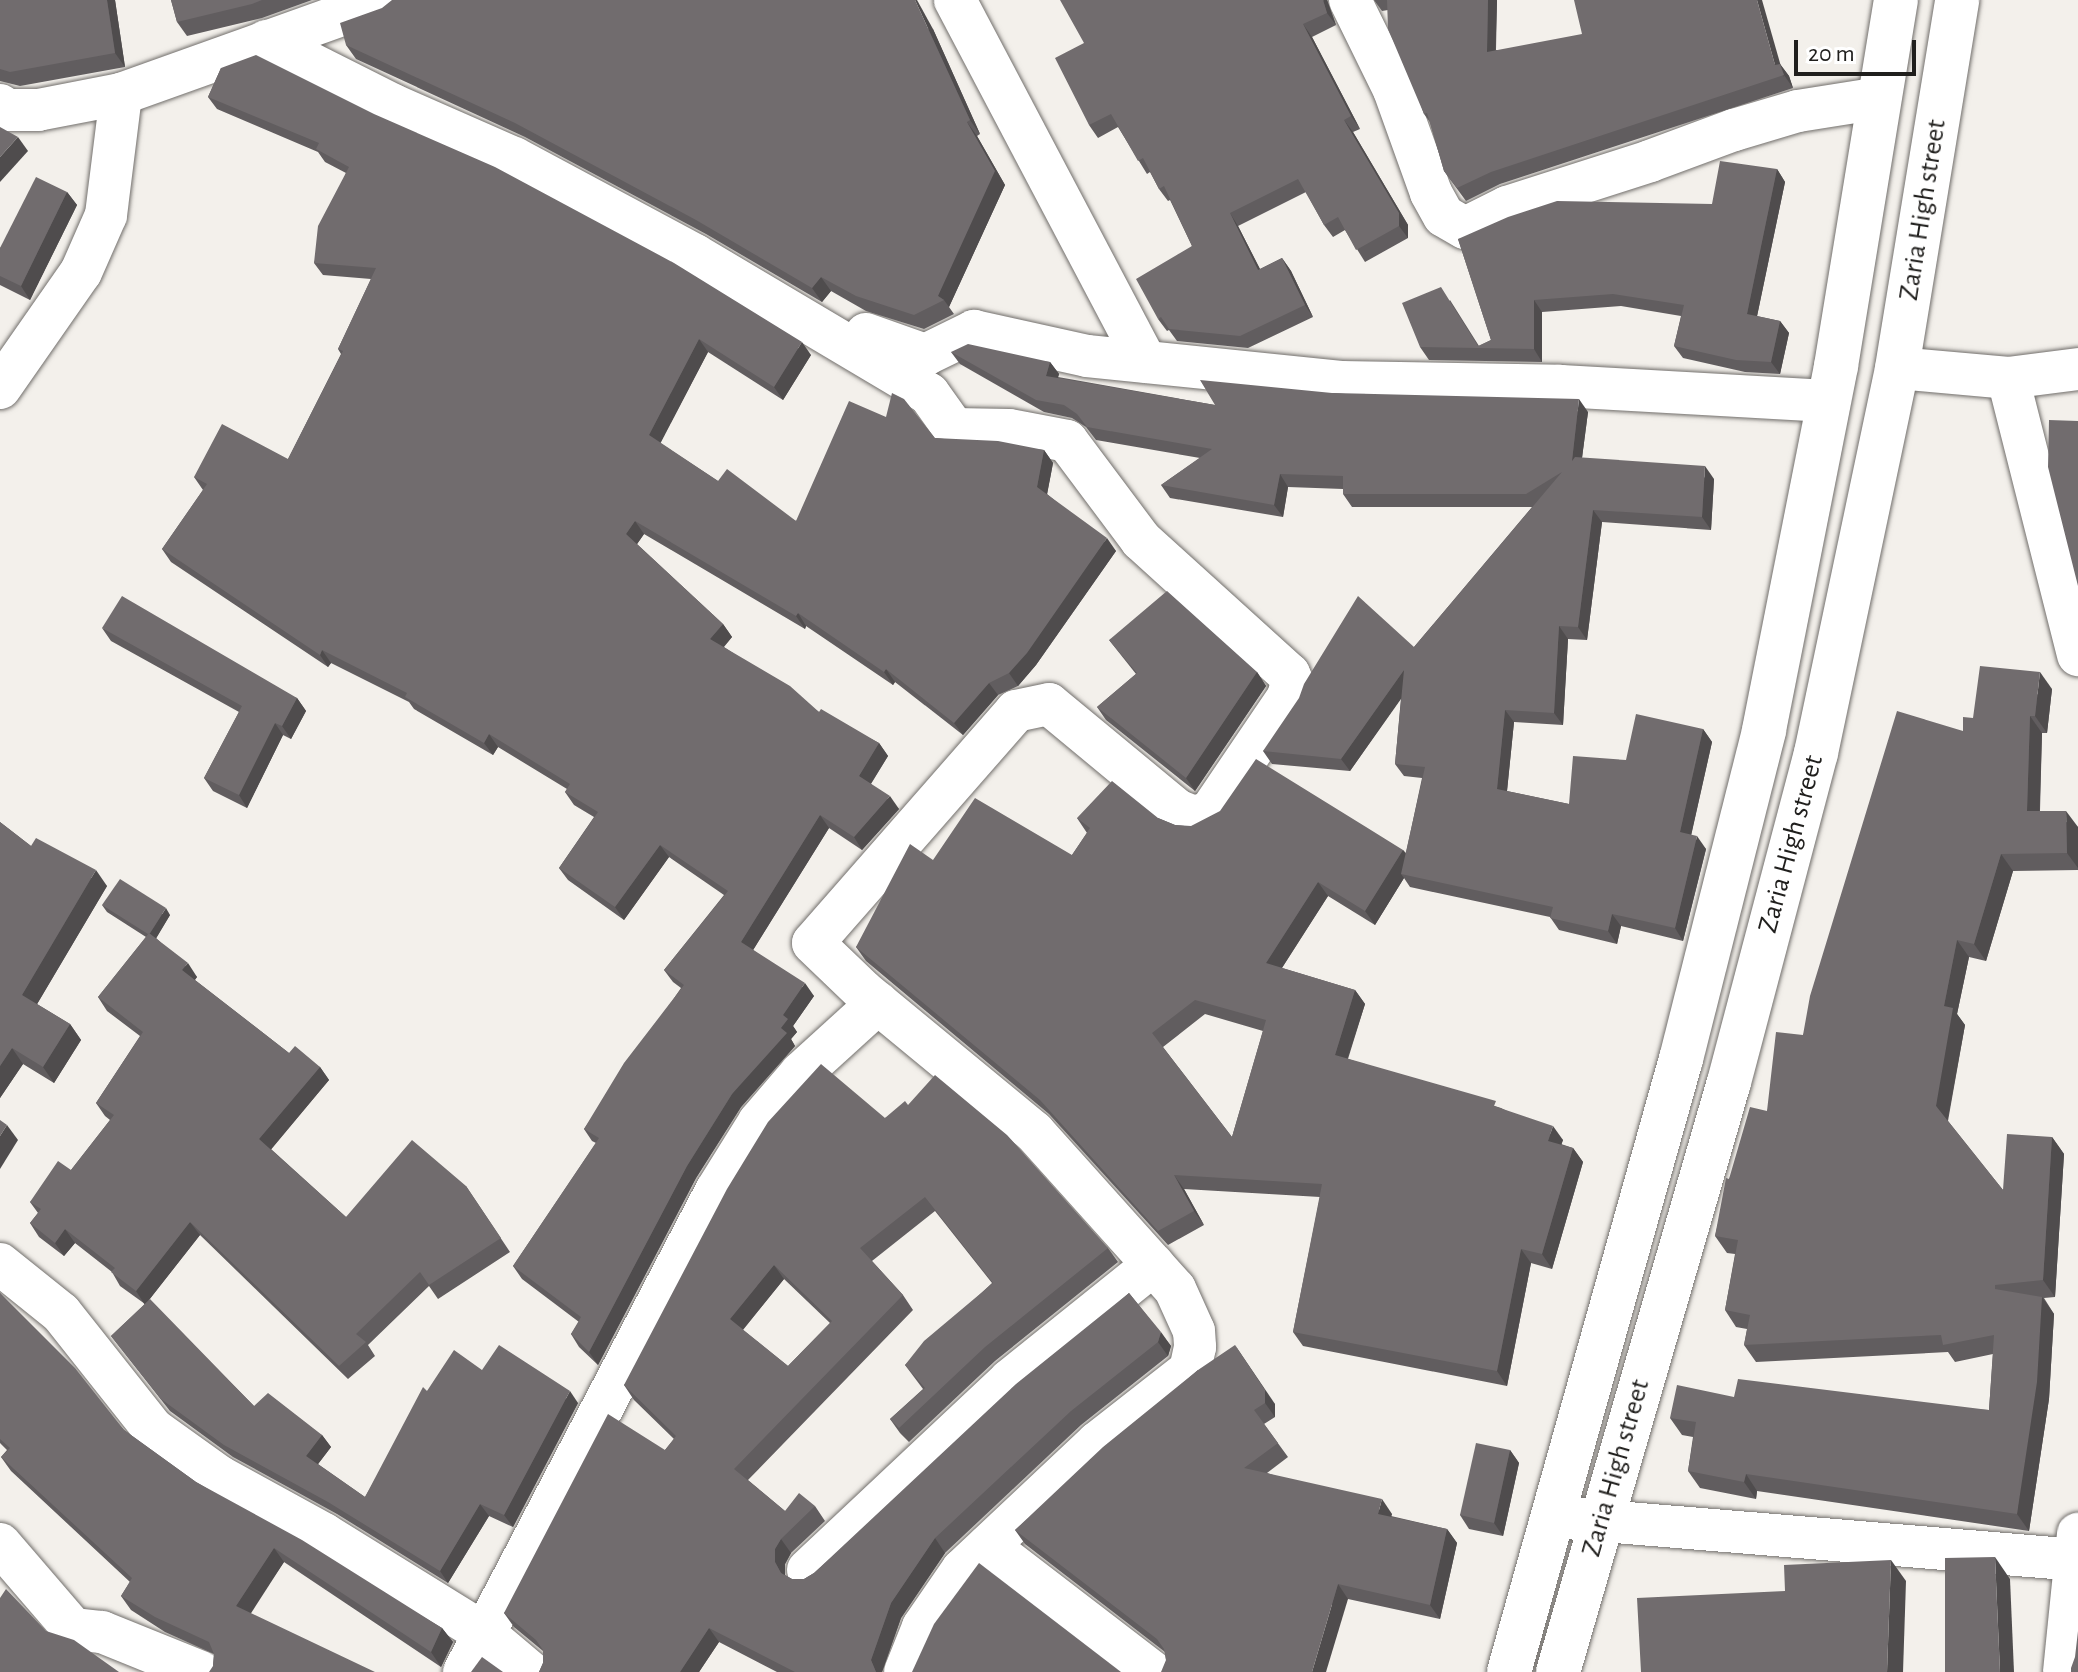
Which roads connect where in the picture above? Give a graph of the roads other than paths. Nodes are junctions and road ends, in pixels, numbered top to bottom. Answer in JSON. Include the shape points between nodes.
{"nodes":[{"id":1,"x":383,"y":0,"type":"edge"},
{"id":2,"x":955,"y":0,"type":"edge"},
{"id":3,"x":1350,"y":0,"type":"edge"},
{"id":4,"x":1896,"y":0,"type":"edge"},
{"id":5,"x":1957,"y":0,"type":"edge"},
{"id":6,"x":266,"y":41,"type":"junction"},
{"id":7,"x":121,"y":94,"type":"junction"},
{"id":8,"x":1880,"y":98,"type":"junction"},
{"id":9,"x":0,"y":105,"type":"edge"},
{"id":10,"x":771,"y":299,"type":"junction"},
{"id":11,"x":1146,"y":362,"type":"junction"},
{"id":12,"x":1897,"y":368,"type":"junction"},
{"id":13,"x":2078,"y":369,"type":"edge"},
{"id":14,"x":2008,"y":378,"type":"junction"},
{"id":15,"x":0,"y":388,"type":"edge"},
{"id":16,"x":1829,"y":401,"type":"junction"},
{"id":17,"x":2078,"y":655,"type":"edge"},
{"id":18,"x":878,"y":1003,"type":"junction"},
{"id":19,"x":0,"y":1264,"type":"edge"},
{"id":20,"x":1153,"y":1265,"type":"junction"},
{"id":21,"x":1555,"y":1517,"type":"junction"},
{"id":22,"x":1601,"y":1519,"type":"junction"},
{"id":23,"x":0,"y":1544,"type":"edge"},
{"id":24,"x":988,"y":1546,"type":"junction"},
{"id":25,"x":2077,"y":1551,"type":"edge"},
{"id":26,"x":808,"y":1570,"type":"dead end"},
{"id":27,"x":485,"y":1634,"type":"junction"},
{"id":28,"x":201,"y":1672,"type":"edge"},
{"id":29,"x":464,"y":1672,"type":"edge"},
{"id":30,"x":530,"y":1672,"type":"edge"},
{"id":31,"x":905,"y":1672,"type":"edge"},
{"id":32,"x":1152,"y":1672,"type":"edge"},
{"id":33,"x":1509,"y":1672,"type":"edge"},
{"id":34,"x":1558,"y":1672,"type":"edge"},
{"id":35,"x":2064,"y":1672,"type":"edge"}],
"edges":[{"from":1,"to":6,"type":"street"},
{"from":2,"to":11,"type":"street"},
{"from":3,"to":8,"type":"street","via":[[1394,90],[1431,193],[1444,216],[1465,228],[1507,207],[1734,130],[1798,111]]},
{"from":4,"to":8,"type":"main road","name":"Zaria High street"},
{"from":5,"to":12,"type":"main road","name":"Zaria High street"},
{"from":6,"to":7,"type":"street"},
{"from":6,"to":10,"type":"street","via":[[514,158]]},
{"from":7,"to":9,"type":"street","via":[[38,110]]},
{"from":7,"to":15,"type":"street","via":[[106,215],[81,272]]},
{"from":8,"to":16,"type":"main road","name":"Zaria High street"},
{"from":10,"to":11,"type":"street","via":[[925,355],[974,331],[1087,356]]},
{"from":10,"to":18,"type":"street","via":[[929,394],[954,429],[1009,430],[1067,441],[1141,540],[1285,668],[1292,681],[1288,697],[1217,803],[1210,812],[1194,817],[1177,810],[1049,704],[1016,711],[813,943]]},
{"from":11,"to":16,"type":"street","via":[[1341,382],[1560,386]]},
{"from":12,"to":14,"type":"street"},
{"from":12,"to":22,"type":"main road","name":"Zaria High street","via":[[1816,753],[1729,1082]]},
{"from":13,"to":14,"type":"street"},
{"from":14,"to":17,"type":"street"},
{"from":16,"to":21,"type":"main road","name":"Zaria High street","via":[[1764,730],[1681,1059]]},
{"from":18,"to":20,"type":"street","via":[[1034,1132]]},
{"from":18,"to":27,"type":"street","via":[[801,1073],[759,1122],[716,1191]]},
{"from":19,"to":27,"type":"street","via":[[61,1313],[153,1429],[220,1477]]},
{"from":20,"to":24,"type":"street","via":[[1175,1289],[1194,1331],[1190,1370],[1097,1443]]},
{"from":20,"to":26,"type":"street","via":[[1010,1380]]},
{"from":21,"to":22,"type":"street"},
{"from":21,"to":33,"type":"main road","name":"Zaria High street"},
{"from":22,"to":25,"type":"street"},
{"from":22,"to":34,"type":"main road","name":"Zaria High street"},
{"from":23,"to":28,"type":"street","via":[[73,1629],[102,1632]]},
{"from":24,"to":31,"type":"street","via":[[962,1570],[923,1627]]},
{"from":24,"to":32,"type":"street"},
{"from":25,"to":35,"type":"street"},
{"from":27,"to":29,"type":"street"},
{"from":27,"to":30,"type":"street"}]}
